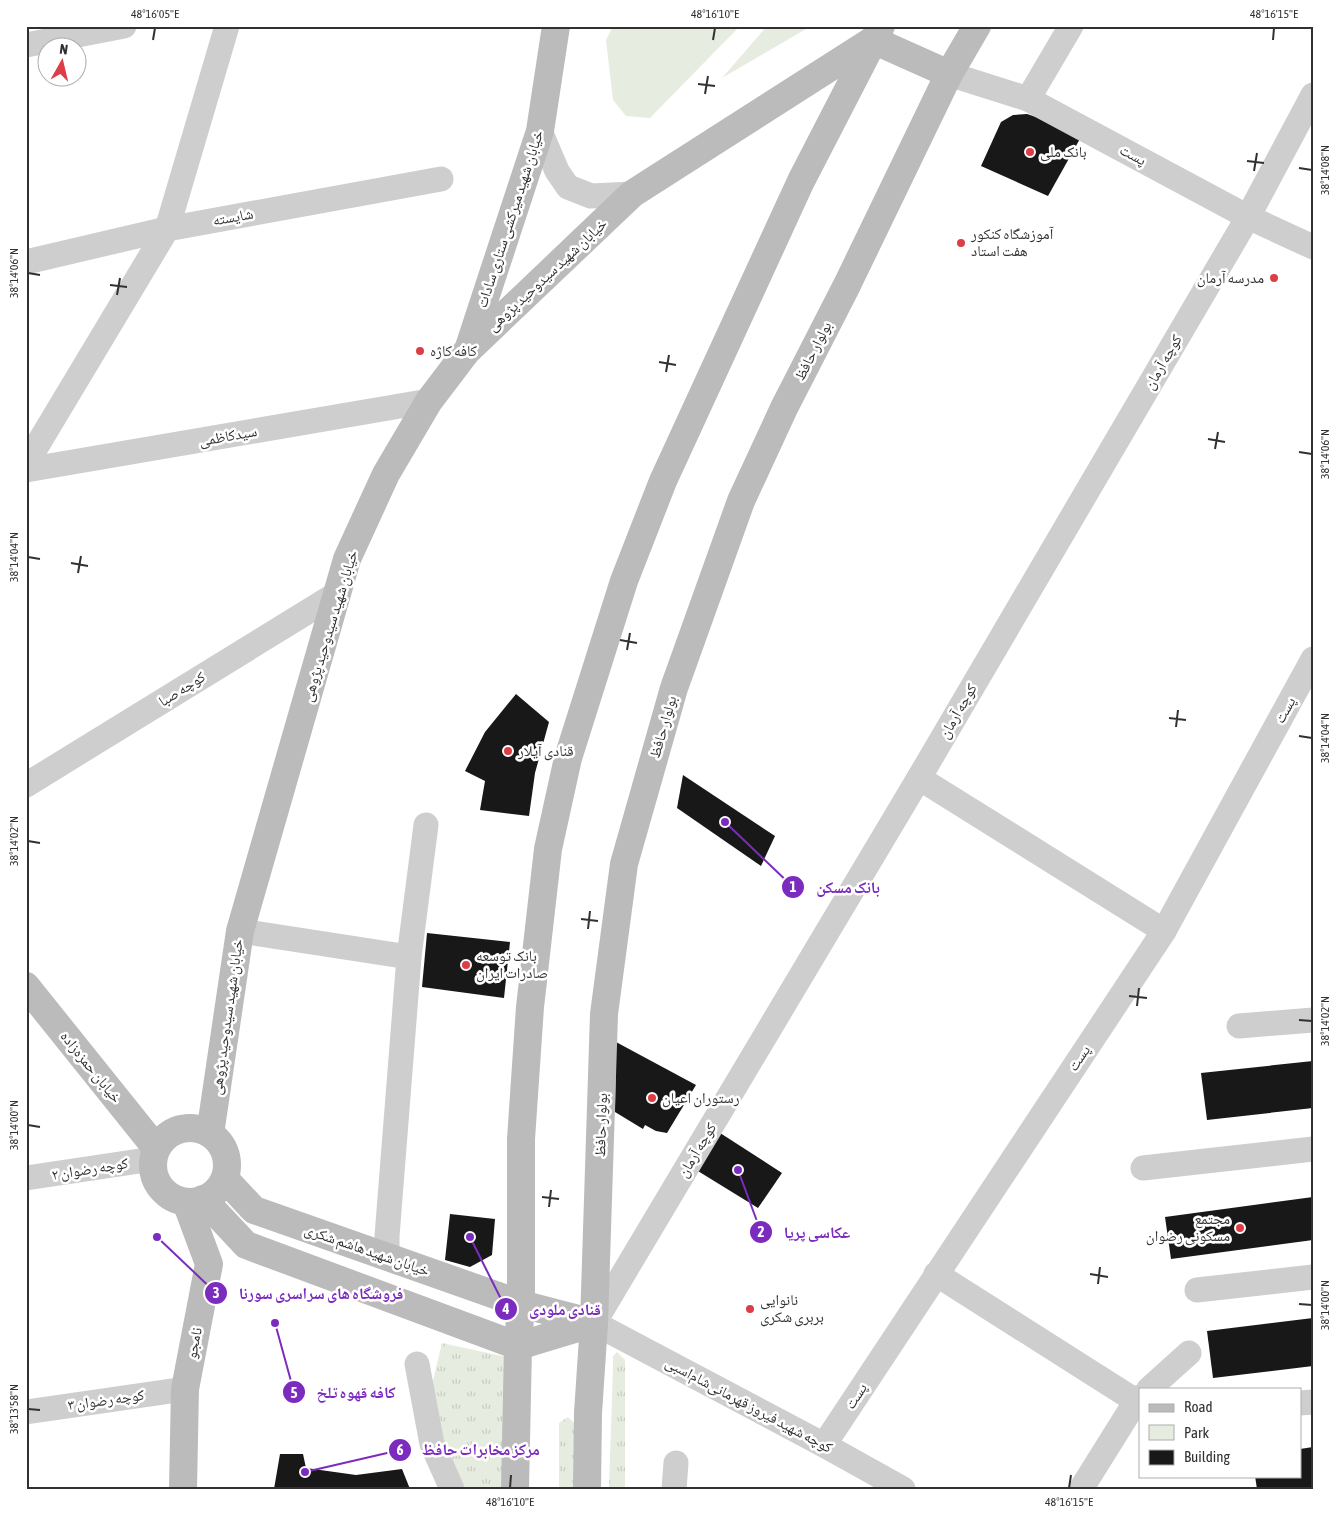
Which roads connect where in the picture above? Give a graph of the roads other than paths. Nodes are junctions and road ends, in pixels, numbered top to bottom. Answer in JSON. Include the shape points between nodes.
{"nodes":[{"id":1,"x":124,"y":26,"type":"edge"},
{"id":2,"x":227,"y":26,"type":"edge"},
{"id":3,"x":556,"y":26,"type":"edge"},
{"id":4,"x":976,"y":26,"type":"edge"},
{"id":5,"x":1072,"y":26,"type":"edge"},
{"id":6,"x":877,"y":33,"type":"edge"},
{"id":7,"x":26,"y":45,"type":"edge"},
{"id":8,"x":948,"y":74,"type":"junction"},
{"id":9,"x":1313,"y":94,"type":"edge"},
{"id":10,"x":1028,"y":99,"type":"junction"},
{"id":11,"x":540,"y":131,"type":"junction"},
{"id":12,"x":441,"y":179,"type":"dead end"},
{"id":13,"x":632,"y":194,"type":"junction"},
{"id":14,"x":1248,"y":217,"type":"junction"},
{"id":15,"x":167,"y":229,"type":"junction"},
{"id":16,"x":1313,"y":247,"type":"edge"},
{"id":17,"x":26,"y":262,"type":"edge"},
{"id":18,"x":467,"y":350,"type":"junction"},
{"id":19,"x":429,"y":401,"type":"junction"},
{"id":20,"x":26,"y":464,"type":"edge"},
{"id":21,"x":26,"y":470,"type":"edge"},
{"id":22,"x":338,"y":593,"type":"junction"},
{"id":23,"x":1313,"y":659,"type":"edge"},
{"id":24,"x":919,"y":778,"type":"junction"},
{"id":25,"x":26,"y":785,"type":"edge"},
{"id":26,"x":426,"y":825,"type":"dead end"},
{"id":27,"x":240,"y":931,"type":"junction"},
{"id":28,"x":1164,"y":931,"type":"junction"},
{"id":29,"x":408,"y":957,"type":"junction"},
{"id":30,"x":26,"y":986,"type":"edge"},
{"id":31,"x":1313,"y":1020,"type":"edge"},
{"id":32,"x":1239,"y":1026,"type":"dead end"},
{"id":33,"x":210,"y":1134,"type":"junction"},
{"id":34,"x":1313,"y":1149,"type":"edge"},
{"id":35,"x":155,"y":1154,"type":"junction"},
{"id":36,"x":1143,"y":1168,"type":"dead end"},
{"id":37,"x":26,"y":1178,"type":"edge"},
{"id":38,"x":225,"y":1179,"type":"junction"},
{"id":39,"x":194,"y":1201,"type":"junction"},
{"id":40,"x":387,"y":1257,"type":"junction"},
{"id":41,"x":936,"y":1274,"type":"junction"},
{"id":42,"x":1313,"y":1277,"type":"edge"},
{"id":43,"x":1197,"y":1290,"type":"dead end"},
{"id":44,"x":521,"y":1304,"type":"junction"},
{"id":45,"x":594,"y":1323,"type":"junction"},
{"id":46,"x":518,"y":1346,"type":"junction"},
{"id":47,"x":1189,"y":1353,"type":"dead end"},
{"id":48,"x":417,"y":1364,"type":"dead end"},
{"id":49,"x":1150,"y":1388,"type":"edge"},
{"id":50,"x":185,"y":1389,"type":"junction"},
{"id":51,"x":1139,"y":1393,"type":"edge"},
{"id":52,"x":1139,"y":1400,"type":"edge"},
{"id":53,"x":26,"y":1412,"type":"edge"},
{"id":54,"x":824,"y":1445,"type":"junction"},
{"id":55,"x":676,"y":1463,"type":"dead end"},
{"id":56,"x":183,"y":1489,"type":"edge"},
{"id":57,"x":452,"y":1489,"type":"edge"},
{"id":58,"x":515,"y":1489,"type":"edge"},
{"id":59,"x":587,"y":1489,"type":"edge"},
{"id":60,"x":674,"y":1489,"type":"edge"},
{"id":61,"x":903,"y":1489,"type":"edge"},
{"id":62,"x":1081,"y":1489,"type":"edge"}],
"edges":[{"from":1,"to":7,"type":"street"},
{"from":2,"to":15,"type":"street"},
{"from":3,"to":11,"type":"street","name":"خیابان شهید میرکشی ستاری سادات"},
{"from":4,"to":8,"type":"street","name":"بولوار حافظ"},
{"from":5,"to":10,"type":"street"},
{"from":6,"to":8,"type":"street"},
{"from":6,"to":13,"type":"street","name":"خیابان شهید سیدوحید پژوهی"},
{"from":6,"to":44,"type":"street","via":[[801,181],[663,481],[624,581],[568,758],[548,849],[530,1007],[521,1139]]},
{"from":8,"to":10,"type":"street","name":"پست"},
{"from":8,"to":45,"type":"street","name":"بولوار حافظ","via":[[741,501],[674,688],[629,846],[604,1014]]},
{"from":9,"to":14,"type":"street","name":"کوچه آرمان"},
{"from":10,"to":14,"type":"street","name":"پست"},
{"from":11,"to":13,"type":"street","via":[[557,171],[568,187],[590,196]]},
{"from":11,"to":18,"type":"street","name":"خیابان شهید میرکشی ستاری سادات"},
{"from":12,"to":15,"type":"street","name":"شایسته"},
{"from":13,"to":18,"type":"street","name":"خیابان شهید سیدوحید پژوهی"},
{"from":14,"to":16,"type":"street","name":"پست"},
{"from":14,"to":24,"type":"street","name":"کوچه آرمان"},
{"from":15,"to":17,"type":"street","name":"شایسته"},
{"from":15,"to":20,"type":"street"},
{"from":18,"to":19,"type":"street","name":"خیابان شهید سیدوحید پژوهی"},
{"from":19,"to":21,"type":"street","name":"سیدکاظمی"},
{"from":19,"to":22,"type":"street","name":"خیابان شهید سیدوحید پژوهی","via":[[386,474],[347,560]]},
{"from":22,"to":25,"type":"street","name":"کوچه صبا"},
{"from":22,"to":27,"type":"street","name":"خیابان شهید سیدوحید پژوهی"},
{"from":23,"to":28,"type":"street","name":"پست"},
{"from":24,"to":28,"type":"street"},
{"from":24,"to":45,"type":"street","name":"کوچه آرمان"},
{"from":26,"to":29,"type":"street"},
{"from":27,"to":29,"type":"street"},
{"from":27,"to":33,"type":"street","name":"خیابان شهید سیدوحید پژوهی"},
{"from":28,"to":41,"type":"street","name":"پست"},
{"from":29,"to":40,"type":"street"},
{"from":30,"to":35,"type":"street","name":"خیابان حمزه‌زاده"},
{"from":31,"to":32,"type":"street"},
{"from":33,"to":35,"type":"street","via":[[199,1129],[174,1131],[163,1139]]},
{"from":33,"to":38,"type":"street","via":[[220,1142],[225,1154]]},
{"from":34,"to":36,"type":"street"},
{"from":35,"to":37,"type":"street","name":"کوچه رضوان ۲"},
{"from":35,"to":39,"type":"street","via":[[153,1172],[164,1192],[174,1199]]},
{"from":38,"to":39,"type":"street","via":[[209,1197]]},
{"from":38,"to":40,"type":"street","name":"خیابان شهید هاشم شکری","via":[[254,1210]]},
{"from":39,"to":46,"type":"street","via":[[246,1245]]},
{"from":39,"to":50,"type":"street","name":"نامجو","via":[[209,1264]]},
{"from":40,"to":44,"type":"street","name":"خیابان شهید هاشم شکری"},
{"from":41,"to":51,"type":"street"},
{"from":41,"to":54,"type":"street","name":"پست"},
{"from":42,"to":43,"type":"street"},
{"from":44,"to":45,"type":"street","name":"خیابان شهید هاشم شکری"},
{"from":44,"to":46,"type":"street"},
{"from":45,"to":46,"type":"street"},
{"from":45,"to":54,"type":"street","name":"کوچه شهید فیروز قهرمانی‌شام‌اسبی"},
{"from":45,"to":59,"type":"street","name":"بولوار حافظ"},
{"from":46,"to":58,"type":"street"},
{"from":47,"to":49,"type":"street"},
{"from":48,"to":57,"type":"street","via":[[432,1444]]},
{"from":50,"to":53,"type":"street","name":"کوچه رضوان ۳"},
{"from":50,"to":56,"type":"street","name":"نامجو"},
{"from":52,"to":62,"type":"street"},
{"from":54,"to":61,"type":"street","name":"کوچه شهید فیروز قهرمانی‌شام‌اسبی"},
{"from":55,"to":60,"type":"street"}]}
